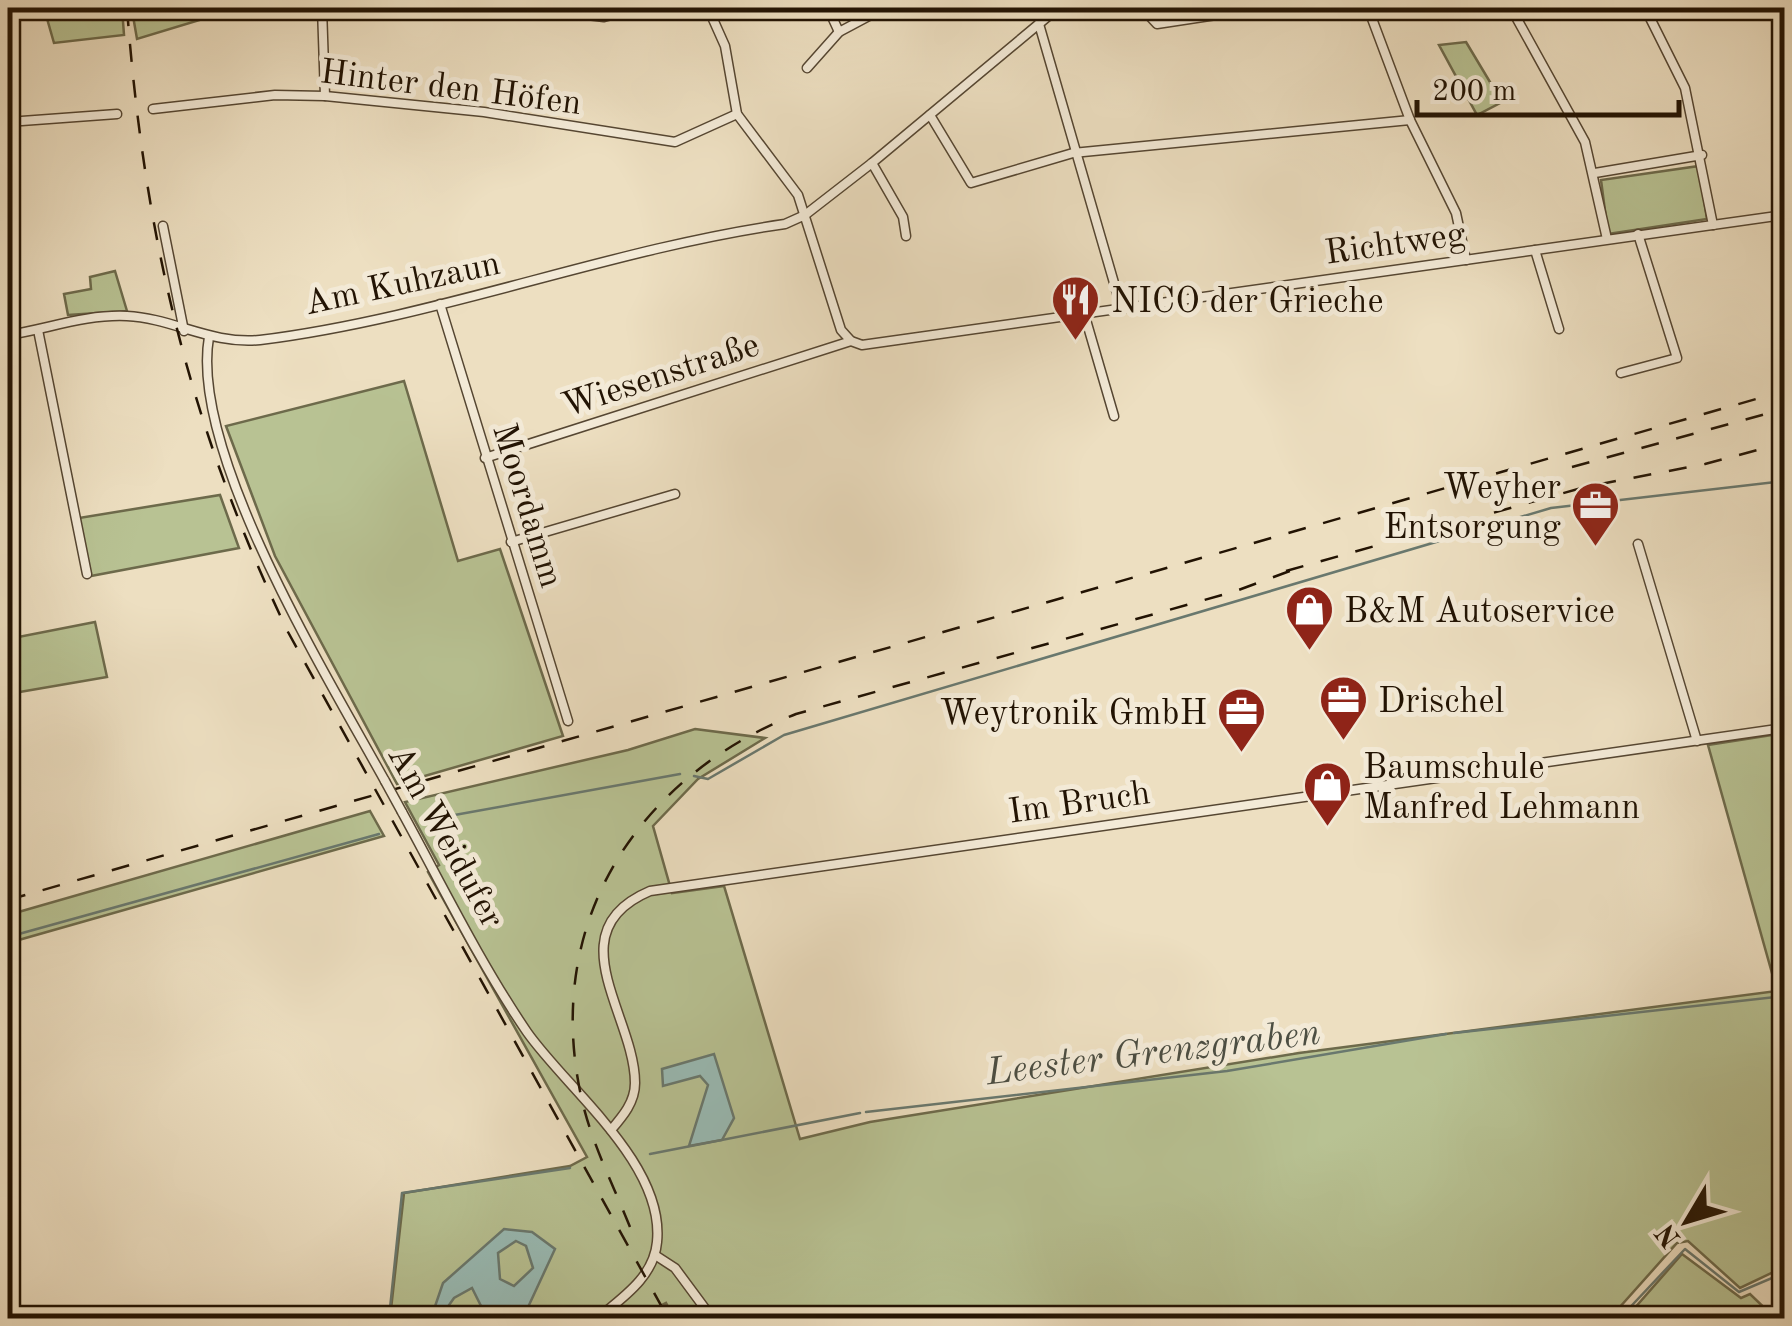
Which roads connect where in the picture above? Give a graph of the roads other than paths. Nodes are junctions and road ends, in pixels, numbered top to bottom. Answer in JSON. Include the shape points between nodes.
{"nodes":[{"id":1,"x":322,"y":8,"type":"edge"},
{"id":2,"x":529,"y":8,"type":"edge"},
{"id":3,"x":638,"y":8,"type":"edge"},
{"id":4,"x":708,"y":8,"type":"edge"},
{"id":5,"x":828,"y":8,"type":"edge"},
{"id":6,"x":884,"y":8,"type":"edge"},
{"id":7,"x":1058,"y":8,"type":"edge"},
{"id":8,"x":1142,"y":8,"type":"edge"},
{"id":9,"x":1262,"y":8,"type":"edge"},
{"id":10,"x":1368,"y":8,"type":"edge"},
{"id":11,"x":1511,"y":8,"type":"edge"},
{"id":12,"x":1644,"y":8,"type":"edge"},
{"id":13,"x":1039,"y":24,"type":"junction"},
{"id":14,"x":839,"y":32,"type":"junction"},
{"id":15,"x":807,"y":68,"type":"dead end"},
{"id":16,"x":325,"y":96,"type":"junction"},
{"id":17,"x":153,"y":109,"type":"dead end"},
{"id":18,"x":116,"y":114,"type":"dead end"},
{"id":19,"x":737,"y":114,"type":"junction"},
{"id":20,"x":930,"y":115,"type":"junction"},
{"id":21,"x":1410,"y":120,"type":"junction"},
{"id":22,"x":8,"y":122,"type":"edge"},
{"id":23,"x":1073,"y":153,"type":"junction"},
{"id":24,"x":1702,"y":156,"type":"junction"},
{"id":25,"x":872,"y":163,"type":"junction"},
{"id":26,"x":1595,"y":173,"type":"junction"},
{"id":27,"x":1784,"y":215,"type":"edge"},
{"id":28,"x":804,"y":216,"type":"junction"},
{"id":29,"x":1713,"y":225,"type":"junction"},
{"id":30,"x":162,"y":226,"type":"dead end"},
{"id":31,"x":1638,"y":234,"type":"junction"},
{"id":32,"x":906,"y":236,"type":"dead end"},
{"id":33,"x":1607,"y":239,"type":"junction"},
{"id":34,"x":1535,"y":250,"type":"junction"},
{"id":35,"x":1466,"y":260,"type":"junction"},
{"id":36,"x":440,"y":304,"type":"junction"},
{"id":37,"x":1121,"y":308,"type":"junction"},
{"id":38,"x":1084,"y":313,"type":"junction"},
{"id":39,"x":1559,"y":329,"type":"dead end"},
{"id":40,"x":38,"y":330,"type":"junction"},
{"id":41,"x":184,"y":330,"type":"junction"},
{"id":42,"x":8,"y":335,"type":"edge"},
{"id":43,"x":209,"y":337,"type":"junction"},
{"id":44,"x":851,"y":342,"type":"junction"},
{"id":45,"x":1621,"y":373,"type":"dead end"},
{"id":46,"x":1114,"y":416,"type":"dead end"},
{"id":47,"x":485,"y":458,"type":"junction"},
{"id":48,"x":675,"y":494,"type":"dead end"},
{"id":49,"x":511,"y":542,"type":"junction"},
{"id":50,"x":1638,"y":544,"type":"dead end"},
{"id":51,"x":88,"y":574,"type":"dead end"},
{"id":52,"x":568,"y":721,"type":"dead end"},
{"id":53,"x":1784,"y":728,"type":"edge"},
{"id":54,"x":1697,"y":740,"type":"junction"},
{"id":55,"x":611,"y":1130,"type":"junction"},
{"id":56,"x":655,"y":1255,"type":"junction"},
{"id":57,"x":598,"y":1318,"type":"edge"},
{"id":58,"x":712,"y":1318,"type":"edge"}],
"edges":[{"from":1,"to":16,"type":"street"},
{"from":2,"to":3,"type":"street","via":[[604,17]]},
{"from":4,"to":19,"type":"street","via":[[725,46]]},
{"from":5,"to":14,"type":"street"},
{"from":6,"to":14,"type":"street"},
{"from":7,"to":13,"type":"street"},
{"from":8,"to":9,"type":"street","via":[[1156,24]]},
{"from":10,"to":21,"type":"street"},
{"from":11,"to":26,"type":"street","via":[[1585,142]]},
{"from":12,"to":24,"type":"street","via":[[1685,88]]},
{"from":13,"to":20,"type":"street"},
{"from":13,"to":23,"type":"street"},
{"from":14,"to":15,"type":"street"},
{"from":16,"to":17,"type":"street","name":"Hinter den Höfen"},
{"from":16,"to":19,"type":"street","name":"Hinter den Höfen","via":[[675,142]]},
{"from":18,"to":22,"type":"street"},
{"from":19,"to":28,"type":"street","via":[[798,195]]},
{"from":20,"to":23,"type":"street","via":[[970,183]]},
{"from":20,"to":25,"type":"street"},
{"from":21,"to":23,"type":"street"},
{"from":21,"to":35,"type":"street","via":[[1456,212]]},
{"from":23,"to":37,"type":"street"},
{"from":24,"to":26,"type":"street"},
{"from":24,"to":29,"type":"street"},
{"from":25,"to":28,"type":"street"},
{"from":25,"to":32,"type":"street","via":[[903,217]]},
{"from":26,"to":33,"type":"street"},
{"from":27,"to":29,"type":"street","name":"Richtweg"},
{"from":28,"to":36,"type":"street","name":"Am Kuhzaun"},
{"from":28,"to":44,"type":"street","via":[[841,330]]},
{"from":29,"to":31,"type":"street","name":"Richtweg"},
{"from":30,"to":41,"type":"street"},
{"from":31,"to":33,"type":"street","name":"Richtweg"},
{"from":31,"to":45,"type":"street","via":[[1676,358]]},
{"from":33,"to":34,"type":"street","name":"Richtweg"},
{"from":34,"to":35,"type":"street","name":"Richtweg"},
{"from":34,"to":39,"type":"street"},
{"from":35,"to":37,"type":"street","name":"Richtweg"},
{"from":36,"to":43,"type":"street","name":"Am Kuhzaun","via":[[255,340]]},
{"from":36,"to":47,"type":"street","name":"Moordamm"},
{"from":37,"to":38,"type":"street","name":"Richtweg"},
{"from":38,"to":44,"type":"street","name":"Richtweg"},
{"from":38,"to":46,"type":"street"},
{"from":40,"to":41,"type":"street","name":"Am Kuhzaun","via":[[90,317],[131,316]]},
{"from":40,"to":42,"type":"street","name":"Am Kuhzaun"},
{"from":40,"to":51,"type":"street"},
{"from":41,"to":43,"type":"street","name":"Am Kuhzaun"},
{"from":43,"to":55,"type":"street","name":"Am Weidufer","bridge":true,"via":[[205,360],[215,411],[245,508],[304,634],[528,1032]]},
{"from":44,"to":47,"type":"street","name":"Wiesenstraße"},
{"from":47,"to":49,"type":"street","name":"Moordamm"},
{"from":48,"to":49,"type":"street"},
{"from":49,"to":52,"type":"street","name":"Moordamm"},
{"from":50,"to":54,"type":"street"},
{"from":53,"to":54,"type":"street","name":"Im Bruch"},
{"from":54,"to":55,"type":"street","name":"Im Bruch","via":[[650,891],[622,910],[604,942],[604,970],[635,1086],[629,1108]]},
{"from":55,"to":56,"type":"street","name":"Am Weidufer","via":[[653,1210]]},
{"from":56,"to":57,"type":"street","via":[[644,1276]]},
{"from":56,"to":58,"type":"street","via":[[675,1268]]}]}
